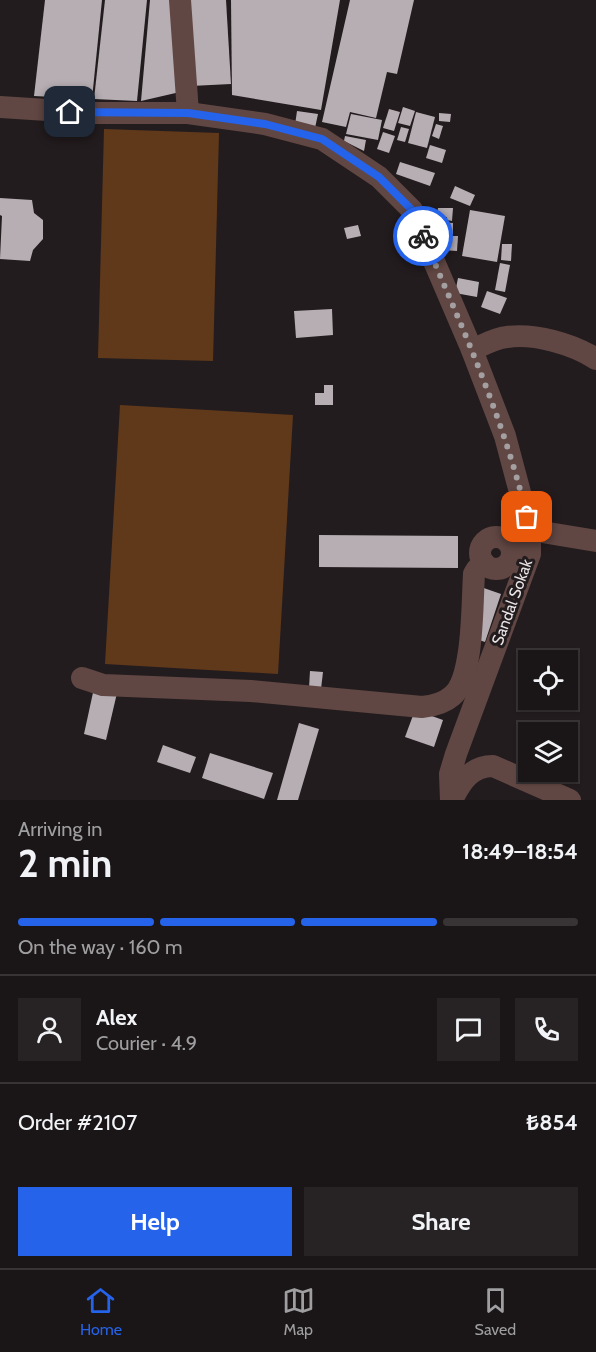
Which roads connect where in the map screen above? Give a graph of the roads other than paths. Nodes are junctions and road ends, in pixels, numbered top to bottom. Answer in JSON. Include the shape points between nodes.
{"nodes":[{"id":1,"x":180,"y":0,"type":"edge"},
{"id":2,"x":0,"y":107,"type":"edge"},
{"id":3,"x":188,"y":113,"type":"junction"},
{"id":4,"x":472,"y":350,"type":"junction"},
{"id":5,"x":596,"y":359,"type":"edge"},
{"id":6,"x":530,"y":530,"type":"junction"},
{"id":7,"x":596,"y":541,"type":"edge"},
{"id":8,"x":519,"y":560,"type":"junction"},
{"id":9,"x":82,"y":678,"type":"dead end"},
{"id":10,"x":452,"y":800,"type":"edge"},
{"id":11,"x":570,"y":800,"type":"edge"}],
"edges":[{"from":1,"to":3,"type":"street"},
{"from":2,"to":3,"type":"street","name":"Sandal Sokak"},
{"from":3,"to":4,"type":"street","name":"Sandal Sokak","via":[[265,124],[322,139],[379,177],[412,210]]},
{"from":4,"to":5,"type":"street","via":[[504,337],[526,335]]},
{"from":4,"to":6,"type":"street","name":"Sandal Sokak","via":[[505,436]]},
{"from":6,"to":7,"type":"street"},
{"from":6,"to":8,"type":"street","name":"Sandal Sokak","via":[[530,554]]},
{"from":8,"to":9,"type":"street","via":[[504,539],[493,538],[481,548],[484,563],[474,574],[469,657],[453,696],[434,706],[251,691],[103,685]]},
{"from":8,"to":10,"type":"street","name":"Sandal Sokak","via":[[450,774]]},
{"from":10,"to":11,"type":"street","via":[[460,784],[473,772],[481,766],[493,766]]}]}
